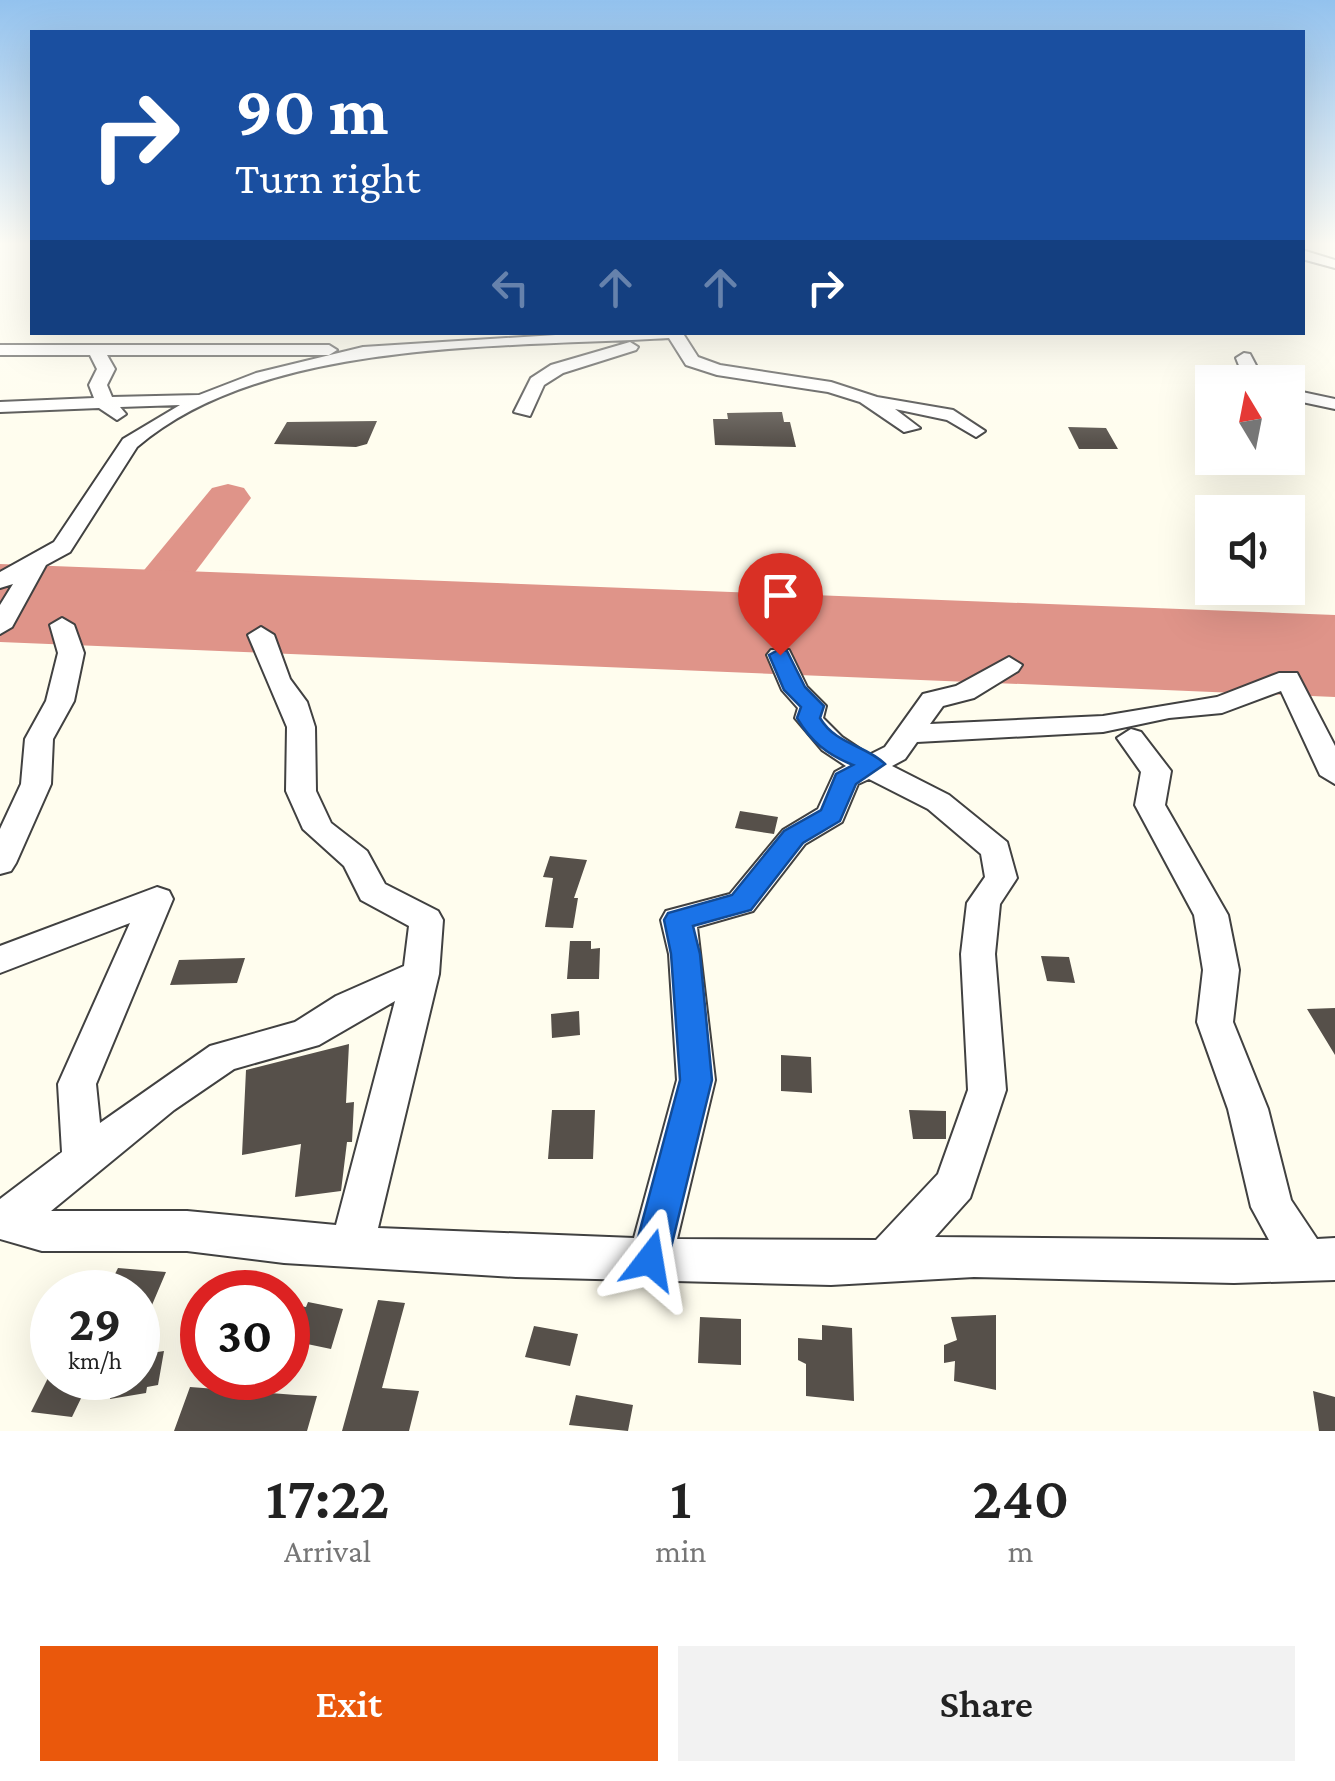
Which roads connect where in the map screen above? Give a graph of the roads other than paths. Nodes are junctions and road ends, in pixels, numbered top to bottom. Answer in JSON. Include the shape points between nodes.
{"nodes":[{"id":1,"x":642,"y":335,"type":"edge"},
{"id":2,"x":668,"y":335,"type":"edge"},
{"id":3,"x":676,"y":335,"type":"edge"},
{"id":4,"x":0,"y":350,"type":"edge"},
{"id":5,"x":96,"y":350,"type":"junction"},
{"id":6,"x":363,"y":352,"type":"junction"},
{"id":7,"x":1244,"y":358,"type":"dead end"},
{"id":8,"x":1247,"y":365,"type":"edge"},
{"id":9,"x":205,"y":398,"type":"junction"},
{"id":10,"x":866,"y":398,"type":"junction"},
{"id":11,"x":1305,"y":398,"type":"edge"},
{"id":12,"x":105,"y":404,"type":"junction"},
{"id":13,"x":1335,"y":404,"type":"edge"},
{"id":14,"x":0,"y":408,"type":"edge"},
{"id":15,"x":523,"y":412,"type":"dead end"},
{"id":16,"x":911,"y":428,"type":"dead end"},
{"id":17,"x":976,"y":431,"type":"dead end"},
{"id":18,"x":144,"y":432,"type":"junction"},
{"id":19,"x":38,"y":560,"type":"junction"},
{"id":20,"x":0,"y":581,"type":"edge"},
{"id":21,"x":62,"y":625,"type":"dead end"},
{"id":22,"x":0,"y":626,"type":"edge"},
{"id":23,"x":261,"y":635,"type":"dead end"},
{"id":24,"x":780,"y":655,"type":"dead end"},
{"id":25,"x":1009,"y":665,"type":"dead end"},
{"id":26,"x":908,"y":734,"type":"junction"},
{"id":27,"x":1130,"y":738,"type":"dead end"},
{"id":28,"x":873,"y":764,"type":"junction"},
{"id":29,"x":1335,"y":774,"type":"edge"},
{"id":30,"x":0,"y":863,"type":"edge"},
{"id":31,"x":0,"y":960,"type":"edge"},
{"id":32,"x":421,"y":974,"type":"junction"},
{"id":33,"x":83,"y":1159,"type":"junction"},
{"id":34,"x":4,"y":1220,"type":"edge"},
{"id":35,"x":350,"y":1246,"type":"junction"},
{"id":36,"x":1321,"y":1259,"type":"edge"},
{"id":37,"x":650,"y":1260,"type":"junction"},
{"id":38,"x":886,"y":1261,"type":"junction"}],
"edges":[{"from":1,"to":6,"type":"street"},
{"from":2,"to":15,"type":"street","via":[[557,369],[537,382]]},
{"from":3,"to":10,"type":"street","via":[[692,360],[716,370]]},
{"from":4,"to":5,"type":"street"},
{"from":5,"to":6,"type":"street"},
{"from":5,"to":12,"type":"street","via":[[106,369],[98,385]]},
{"from":6,"to":9,"type":"street"},
{"from":7,"to":8,"type":"street"},
{"from":9,"to":12,"type":"street"},
{"from":9,"to":18,"type":"street"},
{"from":10,"to":16,"type":"street"},
{"from":10,"to":17,"type":"street","via":[[954,416]]},
{"from":11,"to":13,"type":"street"},
{"from":12,"to":14,"type":"street"},
{"from":12,"to":18,"type":"street"},
{"from":18,"to":19,"type":"street","via":[[130,442],[62,547]]},
{"from":19,"to":20,"type":"street"},
{"from":19,"to":22,"type":"street"},
{"from":21,"to":30,"type":"street","via":[[71,653],[60,701],[39,740],[36,784]]},
{"from":23,"to":32,"type":"street","via":[[301,727],[301,791],[318,829],[356,860],[373,892],[426,920]]},
{"from":24,"to":28,"type":"street","via":[[796,690],[812,706],[816,730],[838,750]]},
{"from":25,"to":26,"type":"street","via":[[965,692],[932,700]]},
{"from":26,"to":28,"type":"street","via":[[895,753]]},
{"from":26,"to":29,"type":"street","via":[[1102,724],[1222,705],[1288,679]]},
{"from":27,"to":36,"type":"street","via":[[1156,771],[1150,805],[1211,916],[1222,970],[1215,1022],[1248,1108],[1272,1207]]},
{"from":28,"to":37,"type":"street","via":[[845,780],[832,815],[794,837],[741,903],[678,920],[696,1080]]},
{"from":28,"to":38,"type":"street","via":[[932,797],[996,850],[1001,878],[984,903],[978,954],[988,1090],[955,1184]]},
{"from":31,"to":33,"type":"street","via":[[157,898],[77,1084]]},
{"from":32,"to":33,"type":"street","via":[[306,1034],[223,1057]]},
{"from":32,"to":35,"type":"street"},
{"from":33,"to":34,"type":"street"},
{"from":34,"to":35,"type":"street","via":[[42,1232],[188,1231]]},
{"from":35,"to":37,"type":"street"},
{"from":36,"to":38,"type":"street"},
{"from":37,"to":38,"type":"street"}]}
